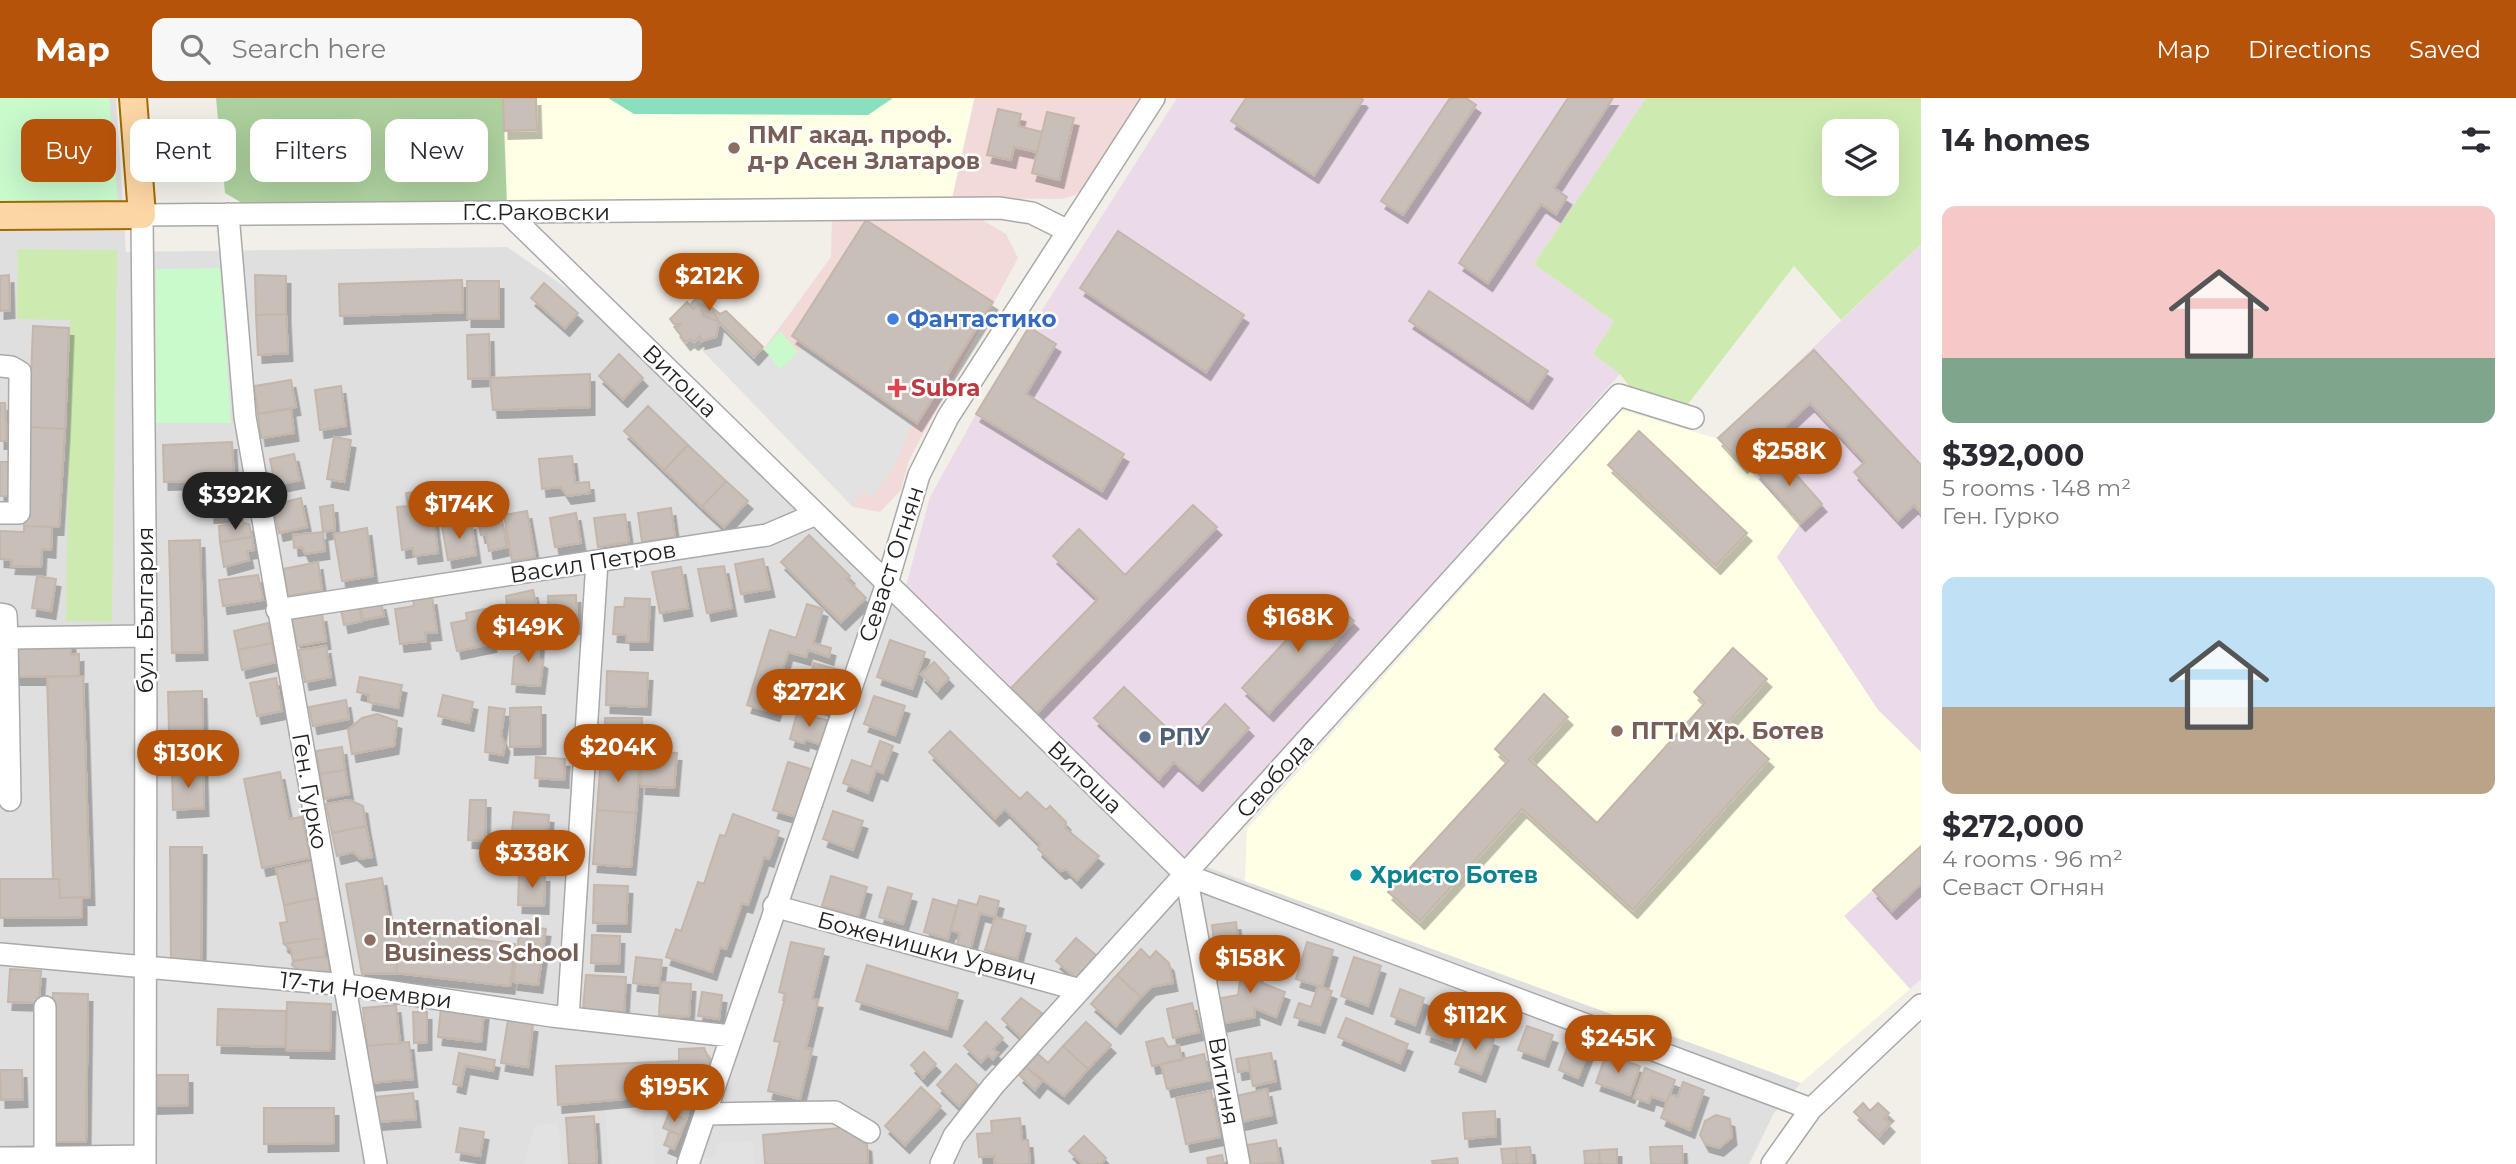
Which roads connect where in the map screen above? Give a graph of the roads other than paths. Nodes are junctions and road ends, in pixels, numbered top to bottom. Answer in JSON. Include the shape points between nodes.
{"nodes":[{"id":1,"x":133,"y":98,"type":"edge"},
{"id":2,"x":1154,"y":98,"type":"edge"},
{"id":3,"x":507,"y":212,"type":"junction"},
{"id":4,"x":142,"y":215,"type":"junction"},
{"id":5,"x":228,"y":215,"type":"junction"},
{"id":6,"x":0,"y":216,"type":"edge"},
{"id":7,"x":1068,"y":231,"type":"junction"},
{"id":8,"x":0,"y":366,"type":"edge"},
{"id":9,"x":1693,"y":418,"type":"dead end"},
{"id":10,"x":0,"y":513,"type":"edge"},
{"id":11,"x":816,"y":514,"type":"junction"},
{"id":12,"x":597,"y":561,"type":"junction"},
{"id":13,"x":887,"y":583,"type":"junction"},
{"id":14,"x":277,"y":610,"type":"junction"},
{"id":15,"x":0,"y":614,"type":"edge"},
{"id":16,"x":146,"y":636,"type":"junction"},
{"id":17,"x":7,"y":638,"type":"junction"},
{"id":18,"x":10,"y":800,"type":"dead end"},
{"id":19,"x":1186,"y":875,"type":"junction"},
{"id":20,"x":774,"y":906,"type":"junction"},
{"id":21,"x":0,"y":954,"type":"edge"},
{"id":22,"x":146,"y":966,"type":"junction"},
{"id":23,"x":347,"y":985,"type":"junction"},
{"id":24,"x":1080,"y":990,"type":"junction"},
{"id":25,"x":1921,"y":1005,"type":"edge"},
{"id":26,"x":45,"y":1007,"type":"dead end"},
{"id":27,"x":568,"y":1018,"type":"junction"},
{"id":28,"x":731,"y":1035,"type":"junction"},
{"id":29,"x":1811,"y":1109,"type":"junction"},
{"id":30,"x":705,"y":1114,"type":"junction"},
{"id":31,"x":869,"y":1132,"type":"dead end"},
{"id":32,"x":0,"y":1158,"type":"edge"},
{"id":33,"x":35,"y":1160,"type":"edge"},
{"id":34,"x":145,"y":1160,"type":"edge"},
{"id":35,"x":376,"y":1164,"type":"edge"},
{"id":36,"x":688,"y":1164,"type":"edge"},
{"id":37,"x":942,"y":1164,"type":"edge"},
{"id":38,"x":1239,"y":1164,"type":"edge"},
{"id":39,"x":1772,"y":1164,"type":"edge"}],
"edges":[{"from":1,"to":4,"type":"main road","name":"бул. България"},
{"from":2,"to":7,"type":"street","name":"Севаст Огнян"},
{"from":3,"to":5,"type":"street","name":"Г.С.Раковски"},
{"from":3,"to":7,"type":"street","name":"Г.С.Раковски","via":[[1000,208],[1032,214]]},
{"from":3,"to":11,"type":"street","name":"Витоша"},
{"from":4,"to":5,"type":"street","name":"Г.С.Раковски"},
{"from":4,"to":6,"type":"main road","name":"Г.С.Раковски"},
{"from":4,"to":16,"type":"street","name":"бул. България"},
{"from":5,"to":14,"type":"street","name":"Ген. Гурко","via":[[245,417]]},
{"from":7,"to":13,"type":"street","name":"Севаст Огнян","via":[[936,436],[911,499]]},
{"from":8,"to":10,"type":"street","via":[[20,372],[19,513]]},
{"from":9,"to":19,"type":"street","name":"Свобода","via":[[1619,395]]},
{"from":11,"to":12,"type":"street","name":"Васил Петров","via":[[767,535]]},
{"from":11,"to":13,"type":"street","name":"Витоша"},
{"from":12,"to":14,"type":"street","name":"Васил Петров"},
{"from":12,"to":27,"type":"street"},
{"from":13,"to":19,"type":"street","name":"Витоша"},
{"from":13,"to":20,"type":"street","name":"Севаст Огнян"},
{"from":14,"to":23,"type":"street","name":"Ген. Гурко"},
{"from":15,"to":17,"type":"street","via":[[6,615]]},
{"from":16,"to":17,"type":"street"},
{"from":16,"to":22,"type":"street","name":"бул. България"},
{"from":17,"to":18,"type":"street"},
{"from":19,"to":24,"type":"street","name":"Свобода"},
{"from":19,"to":29,"type":"street","name":"Витоша"},
{"from":19,"to":38,"type":"street","name":"Витиня"},
{"from":20,"to":24,"type":"street","name":"Боженишки Урвич"},
{"from":20,"to":28,"type":"street","name":"Севаст Огнян"},
{"from":21,"to":22,"type":"street","name":"17-ти Ноември"},
{"from":22,"to":23,"type":"street","name":"17-ти Ноември"},
{"from":22,"to":34,"type":"street","name":"бул. България"},
{"from":23,"to":27,"type":"street","name":"17-ти Ноември"},
{"from":23,"to":35,"type":"street","name":"Ген. Гурко"},
{"from":24,"to":37,"type":"street","name":"Свобода","via":[[967,1117]]},
{"from":25,"to":29,"type":"street"},
{"from":26,"to":33,"type":"street"},
{"from":27,"to":28,"type":"street","name":"17-ти Ноември"},
{"from":28,"to":30,"type":"street","name":"Севаст Огнян"},
{"from":29,"to":39,"type":"street"},
{"from":30,"to":31,"type":"street","via":[[835,1112]]},
{"from":30,"to":36,"type":"street","name":"Севаст Огнян"},
{"from":32,"to":33,"type":"street"},
{"from":33,"to":34,"type":"street"}]}
